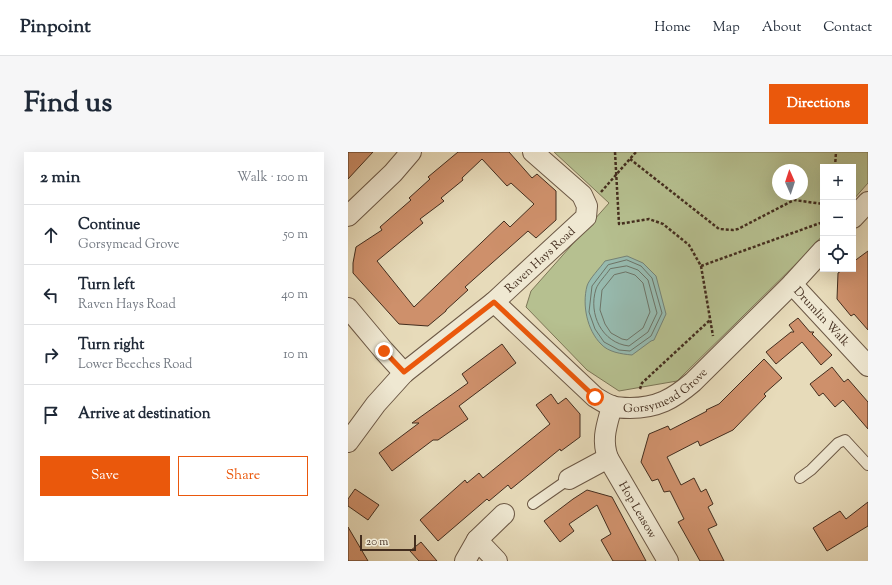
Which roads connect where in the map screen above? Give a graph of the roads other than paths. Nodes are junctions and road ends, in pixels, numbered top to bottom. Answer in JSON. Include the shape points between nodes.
{"nodes":[{"id":1,"x":411,"y":152,"type":"edge"},
{"id":2,"x":533,"y":152,"type":"edge"},
{"id":3,"x":868,"y":202,"type":"edge"},
{"id":4,"x":856,"y":215,"type":"edge"},
{"id":5,"x":348,"y":216,"type":"edge"},
{"id":6,"x":820,"y":253,"type":"edge"},
{"id":7,"x":792,"y":284,"type":"junction"},
{"id":8,"x":494,"y":302,"type":"junction"},
{"id":9,"x":348,"y":308,"type":"edge"},
{"id":10,"x":868,"y":366,"type":"edge"},
{"id":11,"x":404,"y":372,"type":"junction"},
{"id":12,"x":612,"y":406,"type":"junction"},
{"id":13,"x":348,"y":442,"type":"edge"},
{"id":14,"x":608,"y":458,"type":"junction"},
{"id":15,"x":868,"y":465,"type":"edge"},
{"id":16,"x":800,"y":478,"type":"dead end"},
{"id":17,"x":569,"y":479,"type":"joint"},
{"id":18,"x":533,"y":504,"type":"dead end"},
{"id":19,"x":504,"y":514,"type":"dead end"},
{"id":20,"x":477,"y":540,"type":"junction"},
{"id":21,"x":465,"y":561,"type":"edge"},
{"id":22,"x":497,"y":561,"type":"edge"},
{"id":23,"x":668,"y":561,"type":"edge"}],
"edges":[{"from":1,"to":5,"type":"street"},
{"from":2,"to":8,"type":"street","name":"Raven Hays Road","via":[[582,195],[587,206],[586,217]]},
{"from":3,"to":4,"type":"street"},
{"from":6,"to":7,"type":"street","name":"Gorsymead Grove"},
{"from":7,"to":10,"type":"street","name":"Drumlin Walk"},
{"from":7,"to":12,"type":"street","name":"Gorsymead Grove","via":[[693,382],[674,397],[652,407]]},
{"from":8,"to":11,"type":"street","name":"Raven Hays Road"},
{"from":8,"to":12,"type":"street","name":"Gorsymead Grove","via":[[595,397]]},
{"from":9,"to":11,"type":"street"},
{"from":11,"to":13,"type":"street","name":"Raven Hays Road"},
{"from":12,"to":14,"type":"street","name":"Hop Leasow","via":[[604,447]]},
{"from":14,"to":17,"type":"street"},
{"from":14,"to":23,"type":"street","name":"Hop Leasow"},
{"from":15,"to":16,"type":"lane","via":[[845,440],[842,440]]},
{"from":17,"to":18,"type":"lane"},
{"from":19,"to":20,"type":"street"},
{"from":20,"to":21,"type":"street"},
{"from":20,"to":22,"type":"street"}]}
